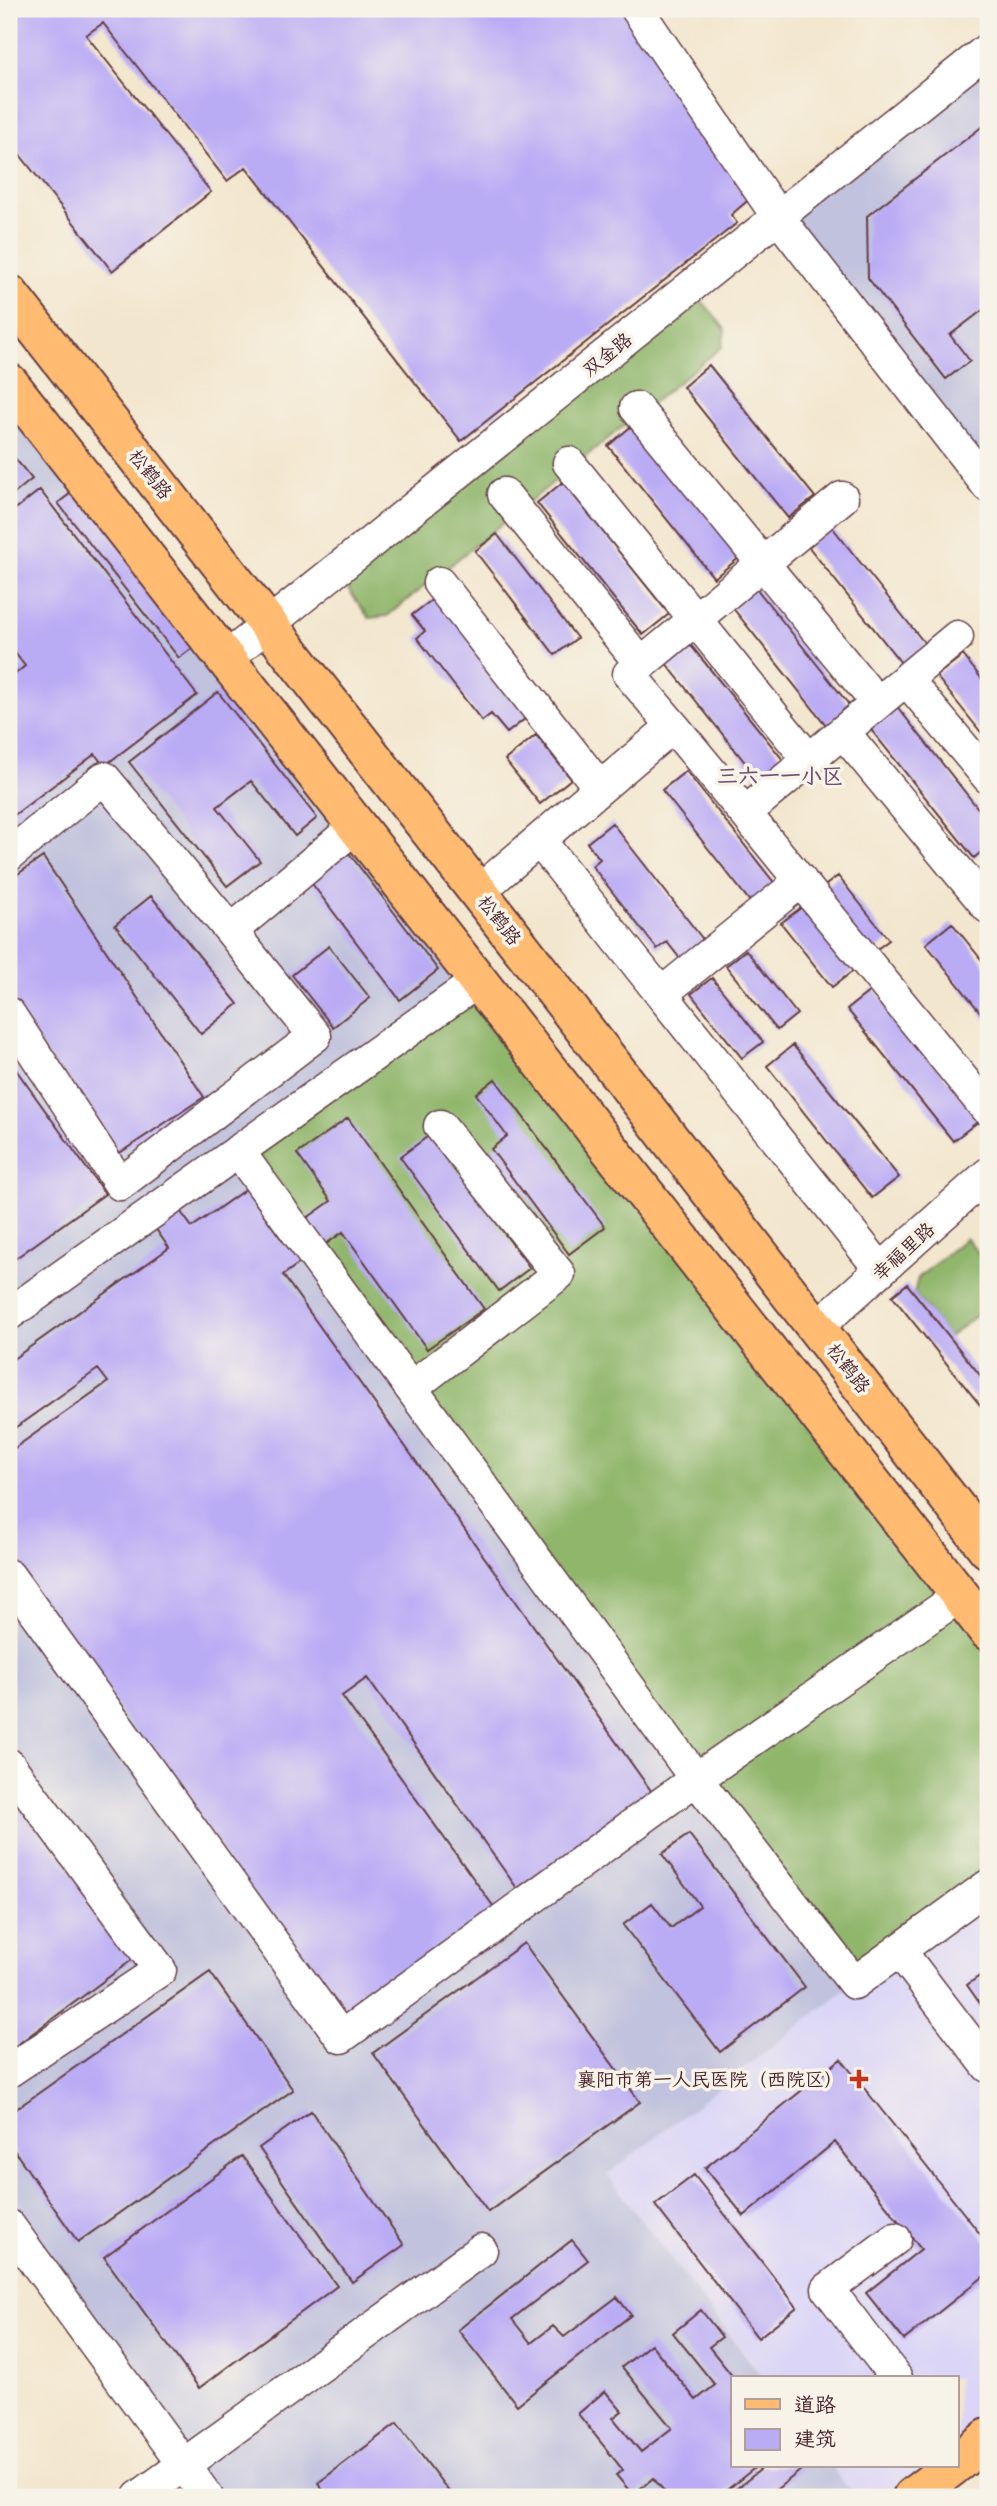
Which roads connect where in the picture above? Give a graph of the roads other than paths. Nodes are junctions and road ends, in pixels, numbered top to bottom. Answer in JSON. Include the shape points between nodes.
{"nodes":[{"id":1,"x":648,"y":13,"type":"edge"},
{"id":2,"x":988,"y":49,"type":"edge"},
{"id":3,"x":778,"y":217,"type":"junction"},
{"id":4,"x":9,"y":294,"type":"edge"},
{"id":5,"x":10,"y":387,"type":"edge"},
{"id":6,"x":636,"y":408,"type":"dead end"},
{"id":7,"x":978,"y":452,"type":"edge"},
{"id":8,"x":569,"y":463,"type":"dead end"},
{"id":9,"x":988,"y":486,"type":"edge"},
{"id":10,"x":504,"y":494,"type":"dead end"},
{"id":11,"x":842,"y":498,"type":"dead end"},
{"id":12,"x":764,"y":563,"type":"junction"},
{"id":13,"x":439,"y":583,"type":"dead end"},
{"id":14,"x":695,"y":619,"type":"junction"},
{"id":15,"x":269,"y":624,"type":"junction"},
{"id":16,"x":957,"y":636,"type":"dead end"},
{"id":17,"x":225,"y":659,"type":"junction"},
{"id":18,"x":641,"y":664,"type":"junction"},
{"id":19,"x":906,"y":679,"type":"junction"},
{"id":20,"x":877,"y":703,"type":"junction"},
{"id":21,"x":673,"y":726,"type":"junction"},
{"id":22,"x":843,"y":732,"type":"junction"},
{"id":23,"x":809,"y":760,"type":"junction"},
{"id":24,"x":988,"y":777,"type":"edge"},
{"id":25,"x":600,"y":788,"type":"junction"},
{"id":26,"x":745,"y":813,"type":"junction"},
{"id":27,"x":356,"y":825,"type":"junction"},
{"id":28,"x":539,"y":840,"type":"junction"},
{"id":29,"x":9,"y":855,"type":"edge"},
{"id":30,"x":800,"y":881,"type":"junction"},
{"id":31,"x":478,"y":892,"type":"junction"},
{"id":32,"x":988,"y":907,"type":"edge"},
{"id":33,"x":232,"y":931,"type":"junction"},
{"id":34,"x":478,"y":981,"type":"junction"},
{"id":35,"x":661,"y":994,"type":"junction"},
{"id":36,"x":9,"y":1014,"type":"edge"},
{"id":37,"x":986,"y":1108,"type":"dead end"},
{"id":38,"x":440,"y":1126,"type":"dead end"},
{"id":39,"x":238,"y":1151,"type":"junction"},
{"id":40,"x":988,"y":1174,"type":"edge"},
{"id":41,"x":881,"y":1270,"type":"junction"},
{"id":42,"x":9,"y":1314,"type":"edge"},
{"id":43,"x":817,"y":1327,"type":"junction"},
{"id":44,"x":411,"y":1388,"type":"junction"},
{"id":45,"x":988,"y":1549,"type":"edge"},
{"id":46,"x":9,"y":1576,"type":"edge"},
{"id":47,"x":961,"y":1595,"type":"junction"},
{"id":48,"x":988,"y":1631,"type":"edge"},
{"id":49,"x":9,"y":1765,"type":"edge"},
{"id":50,"x":696,"y":1779,"type":"junction"},
{"id":51,"x":988,"y":1886,"type":"edge"},
{"id":52,"x":899,"y":1950,"type":"junction"},
{"id":53,"x":988,"y":2066,"type":"edge"},
{"id":54,"x":9,"y":2071,"type":"edge"},
{"id":55,"x":9,"y":2226,"type":"edge"},
{"id":56,"x":895,"y":2239,"type":"dead end"},
{"id":57,"x":481,"y":2250,"type":"dead end"},
{"id":58,"x":893,"y":2376,"type":"edge"},
{"id":59,"x":988,"y":2438,"type":"edge"},
{"id":60,"x":958,"y":2460,"type":"edge"},
{"id":61,"x":185,"y":2466,"type":"junction"},
{"id":62,"x":948,"y":2468,"type":"edge"},
{"id":63,"x":139,"y":2497,"type":"edge"},
{"id":64,"x":207,"y":2497,"type":"edge"},
{"id":65,"x":912,"y":2497,"type":"edge"}],
"edges":[{"from":1,"to":3,"type":"street"},
{"from":2,"to":3,"type":"street","name":"双金路"},
{"from":3,"to":7,"type":"street"},
{"from":3,"to":15,"type":"street","name":"双金路"},
{"from":4,"to":15,"type":"main road","name":"松鹤路"},
{"from":5,"to":17,"type":"main road"},
{"from":6,"to":12,"type":"street"},
{"from":7,"to":9,"type":"street"},
{"from":8,"to":14,"type":"street"},
{"from":10,"to":18,"type":"street"},
{"from":11,"to":12,"type":"street"},
{"from":12,"to":14,"type":"street"},
{"from":12,"to":20,"type":"street"},
{"from":13,"to":25,"type":"street"},
{"from":14,"to":18,"type":"street"},
{"from":14,"to":23,"type":"street"},
{"from":15,"to":17,"type":"street","name":"双金路"},
{"from":15,"to":31,"type":"main road","name":"松鹤路"},
{"from":16,"to":19,"type":"street"},
{"from":17,"to":27,"type":"main road"},
{"from":18,"to":21,"type":"street","via":[[629,674]]},
{"from":19,"to":20,"type":"street"},
{"from":19,"to":24,"type":"street"},
{"from":20,"to":22,"type":"street"},
{"from":21,"to":25,"type":"street"},
{"from":21,"to":26,"type":"street"},
{"from":22,"to":23,"type":"street"},
{"from":22,"to":32,"type":"street"},
{"from":23,"to":26,"type":"street"},
{"from":25,"to":28,"type":"street"},
{"from":26,"to":30,"type":"street"},
{"from":27,"to":33,"type":"street"},
{"from":27,"to":34,"type":"main road"},
{"from":28,"to":31,"type":"street"},
{"from":28,"to":35,"type":"street"},
{"from":29,"to":33,"type":"street","via":[[104,778]]},
{"from":30,"to":35,"type":"street"},
{"from":30,"to":37,"type":"street"},
{"from":31,"to":43,"type":"main road","name":"松鹤路"},
{"from":33,"to":36,"type":"street","via":[[315,1036],[120,1184]]},
{"from":34,"to":39,"type":"street"},
{"from":34,"to":47,"type":"main road"},
{"from":35,"to":41,"type":"street"},
{"from":38,"to":44,"type":"street","via":[[559,1274]]},
{"from":39,"to":42,"type":"street"},
{"from":39,"to":44,"type":"street"},
{"from":40,"to":41,"type":"street","name":"幸福里路"},
{"from":41,"to":43,"type":"street","name":"幸福里路"},
{"from":43,"to":45,"type":"main road","name":"松鹤路"},
{"from":44,"to":50,"type":"street"},
{"from":46,"to":50,"type":"street","via":[[341,2038]]},
{"from":47,"to":48,"type":"main road"},
{"from":47,"to":50,"type":"street"},
{"from":49,"to":54,"type":"street","via":[[160,1970]]},
{"from":50,"to":52,"type":"street","via":[[854,1983]]},
{"from":51,"to":52,"type":"street"},
{"from":52,"to":53,"type":"street"},
{"from":55,"to":61,"type":"street"},
{"from":56,"to":58,"type":"street","via":[[828,2289]]},
{"from":57,"to":61,"type":"street"},
{"from":59,"to":60,"type":"main road"},
{"from":61,"to":63,"type":"street"},
{"from":61,"to":64,"type":"street"},
{"from":62,"to":65,"type":"main road"}]}
